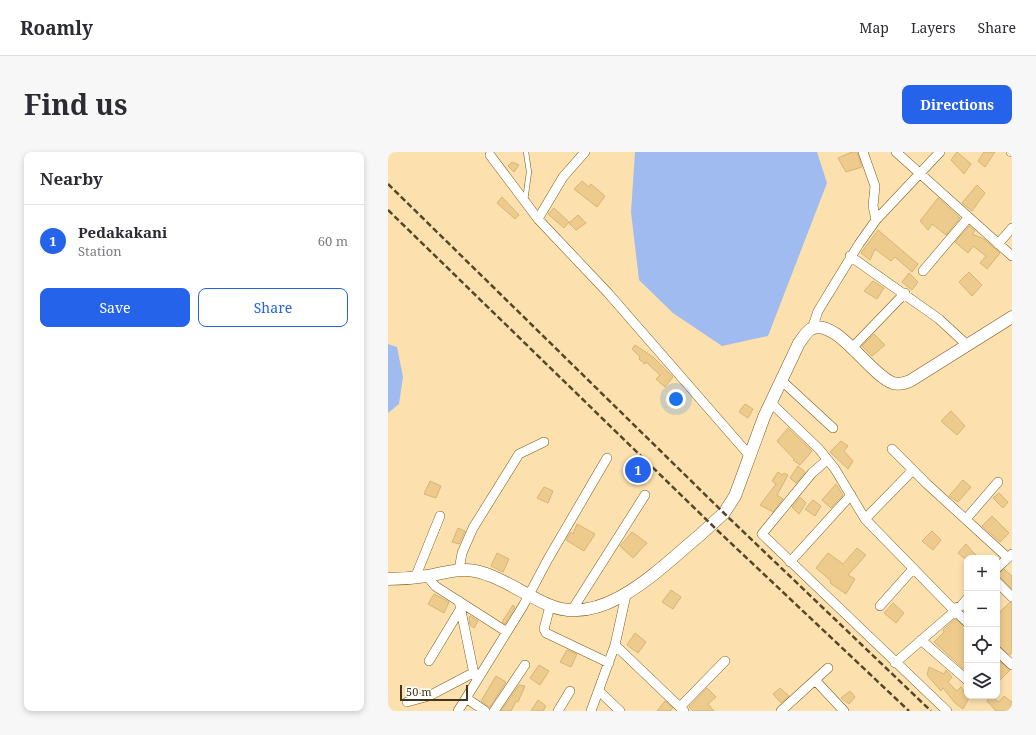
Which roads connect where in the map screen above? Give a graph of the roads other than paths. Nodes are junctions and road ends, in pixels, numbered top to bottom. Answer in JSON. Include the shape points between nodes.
{"nodes":[{"id":1,"x":526,"y":152,"type":"edge"},
{"id":2,"x":585,"y":152,"type":"edge"},
{"id":3,"x":863,"y":152,"type":"edge"},
{"id":4,"x":896,"y":152,"type":"edge"},
{"id":5,"x":940,"y":152,"type":"edge"},
{"id":6,"x":490,"y":156,"type":"dead end"},
{"id":7,"x":920,"y":174,"type":"junction"},
{"id":8,"x":525,"y":201,"type":"junction"},
{"id":9,"x":968,"y":218,"type":"junction"},
{"id":10,"x":538,"y":219,"type":"junction"},
{"id":11,"x":876,"y":220,"type":"junction"},
{"id":12,"x":1012,"y":228,"type":"edge"},
{"id":13,"x":998,"y":244,"type":"junction"},
{"id":14,"x":850,"y":256,"type":"junction"},
{"id":15,"x":1012,"y":256,"type":"edge"},
{"id":16,"x":923,"y":271,"type":"dead end"},
{"id":17,"x":905,"y":293,"type":"junction"},
{"id":18,"x":1012,"y":316,"type":"edge"},
{"id":19,"x":812,"y":329,"type":"junction"},
{"id":20,"x":966,"y":344,"type":"junction"},
{"id":21,"x":852,"y":348,"type":"junction"},
{"id":22,"x":781,"y":380,"type":"junction"},
{"id":23,"x":770,"y":402,"type":"junction"},
{"id":24,"x":833,"y":428,"type":"dead end"},
{"id":25,"x":544,"y":442,"type":"dead end"},
{"id":26,"x":892,"y":449,"type":"dead end"},
{"id":27,"x":750,"y":456,"type":"junction"},
{"id":28,"x":607,"y":458,"type":"dead end"},
{"id":29,"x":827,"y":460,"type":"junction"},
{"id":30,"x":914,"y":470,"type":"junction"},
{"id":31,"x":998,"y":482,"type":"dead end"},
{"id":32,"x":645,"y":495,"type":"dead end"},
{"id":33,"x":851,"y":495,"type":"junction"},
{"id":34,"x":440,"y":516,"type":"dead end"},
{"id":35,"x":865,"y":519,"type":"junction"},
{"id":36,"x":966,"y":519,"type":"junction"},
{"id":37,"x":1010,"y":556,"type":"edge"},
{"id":38,"x":790,"y":562,"type":"junction"},
{"id":39,"x":1000,"y":565,"type":"edge"},
{"id":40,"x":913,"y":569,"type":"junction"},
{"id":41,"x":459,"y":570,"type":"junction"},
{"id":42,"x":421,"y":577,"type":"junction"},
{"id":43,"x":388,"y":579,"type":"edge"},
{"id":44,"x":1000,"y":585,"type":"edge"},
{"id":45,"x":626,"y":595,"type":"junction"},
{"id":46,"x":529,"y":596,"type":"junction"},
{"id":47,"x":1012,"y":597,"type":"edge"},
{"id":48,"x":964,"y":602,"type":"edge"},
{"id":49,"x":460,"y":604,"type":"junction"},
{"id":50,"x":550,"y":606,"type":"junction"},
{"id":51,"x":880,"y":606,"type":"dead end"},
{"id":52,"x":572,"y":610,"type":"junction"},
{"id":53,"x":954,"y":610,"type":"junction"},
{"id":54,"x":964,"y":619,"type":"edge"},
{"id":55,"x":507,"y":632,"type":"junction"},
{"id":56,"x":921,"y":640,"type":"junction"},
{"id":57,"x":615,"y":645,"type":"junction"},
{"id":58,"x":1000,"y":654,"type":"edge"},
{"id":59,"x":725,"y":661,"type":"dead end"},
{"id":60,"x":429,"y":662,"type":"dead end"},
{"id":61,"x":609,"y":663,"type":"junction"},
{"id":62,"x":895,"y":663,"type":"junction"},
{"id":63,"x":524,"y":665,"type":"dead end"},
{"id":64,"x":1012,"y":665,"type":"edge"},
{"id":65,"x":828,"y":668,"type":"dead end"},
{"id":66,"x":477,"y":674,"type":"junction"},
{"id":67,"x":964,"y":677,"type":"edge"},
{"id":68,"x":815,"y":680,"type":"junction"},
{"id":69,"x":570,"y":691,"type":"dead end"},
{"id":70,"x":599,"y":691,"type":"junction"},
{"id":71,"x":466,"y":698,"type":"junction"},
{"id":72,"x":407,"y":702,"type":"dead end"},
{"id":73,"x":682,"y":709,"type":"edge"},
{"id":74,"x":458,"y":711,"type":"edge"},
{"id":75,"x":485,"y":711,"type":"edge"},
{"id":76,"x":494,"y":711,"type":"edge"},
{"id":77,"x":558,"y":711,"type":"edge"},
{"id":78,"x":591,"y":711,"type":"edge"},
{"id":79,"x":620,"y":711,"type":"edge"},
{"id":80,"x":781,"y":711,"type":"edge"},
{"id":81,"x":844,"y":711,"type":"edge"},
{"id":82,"x":947,"y":711,"type":"edge"}],
"edges":[{"from":1,"to":8,"type":"lane","via":[[529,172]]},
{"from":2,"to":10,"type":"street","via":[[563,178]]},
{"from":3,"to":11,"type":"street","via":[[875,186],[873,206]]},
{"from":4,"to":7,"type":"street"},
{"from":5,"to":7,"type":"street"},
{"from":6,"to":8,"type":"street"},
{"from":7,"to":9,"type":"street"},
{"from":7,"to":11,"type":"street"},
{"from":8,"to":10,"type":"street"},
{"from":9,"to":13,"type":"street"},
{"from":9,"to":16,"type":"street"},
{"from":10,"to":27,"type":"street","via":[[608,293]]},
{"from":11,"to":14,"type":"street"},
{"from":12,"to":13,"type":"street"},
{"from":13,"to":15,"type":"street"},
{"from":14,"to":17,"type":"street"},
{"from":14,"to":19,"type":"street","via":[[818,311]]},
{"from":17,"to":20,"type":"street","via":[[939,318]]},
{"from":17,"to":21,"type":"street"},
{"from":18,"to":20,"type":"main road"},
{"from":19,"to":21,"type":"main road","via":[[818,327],[829,330]]},
{"from":19,"to":22,"type":"main road","via":[[799,343]]},
{"from":20,"to":21,"type":"main road","via":[[910,381],[898,384],[886,379]]},
{"from":22,"to":23,"type":"main road"},
{"from":22,"to":24,"type":"street"},
{"from":23,"to":27,"type":"main road"},
{"from":23,"to":29,"type":"street"},
{"from":25,"to":41,"type":"street","via":[[519,454],[473,528],[462,553]]},
{"from":26,"to":30,"type":"street"},
{"from":27,"to":45,"type":"main road","via":[[735,496],[724,513],[712,526]]},
{"from":28,"to":46,"type":"street"},
{"from":29,"to":33,"type":"street"},
{"from":29,"to":38,"type":"street","via":[[812,473],[762,533]]},
{"from":30,"to":35,"type":"street"},
{"from":30,"to":36,"type":"street"},
{"from":31,"to":36,"type":"street"},
{"from":32,"to":52,"type":"street"},
{"from":33,"to":35,"type":"street"},
{"from":33,"to":38,"type":"street"},
{"from":34,"to":42,"type":"street"},
{"from":35,"to":40,"type":"street"},
{"from":36,"to":37,"type":"street"},
{"from":37,"to":39,"type":"street"},
{"from":38,"to":62,"type":"street"},
{"from":40,"to":51,"type":"street"},
{"from":40,"to":53,"type":"street"},
{"from":41,"to":42,"type":"main road"},
{"from":41,"to":46,"type":"main road","via":[[478,572]]},
{"from":42,"to":43,"type":"main road"},
{"from":42,"to":49,"type":"street"},
{"from":44,"to":47,"type":"street"},
{"from":45,"to":52,"type":"main road","via":[[595,608]]},
{"from":45,"to":57,"type":"street"},
{"from":46,"to":50,"type":"main road"},
{"from":46,"to":55,"type":"street"},
{"from":48,"to":53,"type":"street"},
{"from":49,"to":55,"type":"street"},
{"from":49,"to":60,"type":"street"},
{"from":49,"to":66,"type":"street"},
{"from":50,"to":52,"type":"main road"},
{"from":50,"to":61,"type":"street","via":[[544,628],[546,633]]},
{"from":53,"to":54,"type":"street"},
{"from":53,"to":56,"type":"street"},
{"from":55,"to":66,"type":"street"},
{"from":56,"to":62,"type":"street"},
{"from":56,"to":67,"type":"street"},
{"from":57,"to":61,"type":"street"},
{"from":57,"to":73,"type":"street"},
{"from":58,"to":64,"type":"street"},
{"from":59,"to":73,"type":"street"},
{"from":61,"to":70,"type":"street"},
{"from":62,"to":82,"type":"street"},
{"from":63,"to":76,"type":"street"},
{"from":65,"to":68,"type":"street"},
{"from":66,"to":71,"type":"street"},
{"from":66,"to":72,"type":"street","via":[[429,696]]},
{"from":68,"to":80,"type":"street"},
{"from":68,"to":81,"type":"street"},
{"from":69,"to":77,"type":"street"},
{"from":70,"to":78,"type":"street"},
{"from":70,"to":79,"type":"street"},
{"from":71,"to":74,"type":"street"},
{"from":71,"to":75,"type":"street"}]}
